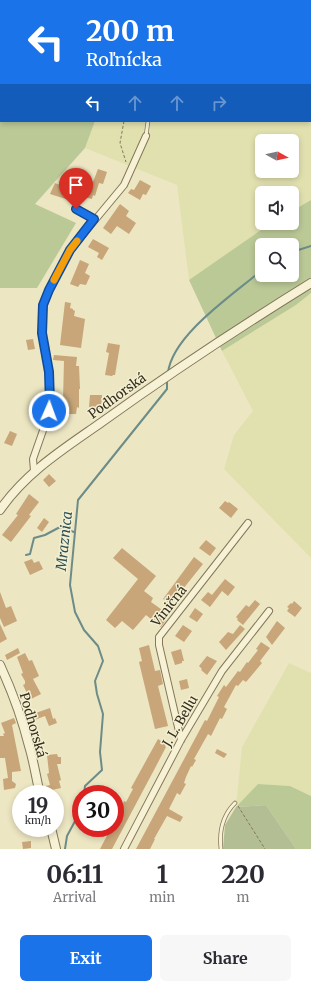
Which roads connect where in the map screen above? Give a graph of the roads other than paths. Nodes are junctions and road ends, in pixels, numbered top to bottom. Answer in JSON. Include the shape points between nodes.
{"nodes":[{"id":1,"x":148,"y":122,"type":"edge"},
{"id":2,"x":146,"y":136,"type":"joint"},
{"id":3,"x":76,"y":209,"type":"dead end"},
{"id":4,"x":94,"y":219,"type":"junction"},
{"id":5,"x":311,"y":283,"type":"edge"},
{"id":6,"x":34,"y":471,"type":"junction"},
{"id":7,"x":0,"y":510,"type":"edge"},
{"id":8,"x":248,"y":523,"type":"dead end"},
{"id":9,"x":269,"y":612,"type":"dead end"},
{"id":10,"x":0,"y":665,"type":"edge"},
{"id":11,"x":181,"y":740,"type":"junction"},
{"id":12,"x":37,"y":785,"type":"edge"},
{"id":13,"x":235,"y":803,"type":"road end"},
{"id":14,"x":53,"y":837,"type":"edge"},
{"id":15,"x":56,"y":849,"type":"edge"},
{"id":16,"x":124,"y":849,"type":"edge"},
{"id":17,"x":221,"y":849,"type":"edge"}],
"edges":[{"from":1,"to":2,"type":"lane"},
{"from":2,"to":4,"type":"street","via":[[124,185]]},
{"from":3,"to":4,"type":"street"},
{"from":4,"to":6,"type":"street","via":[[70,250],[43,305],[42,333],[49,372],[50,403],[33,459]]},
{"from":5,"to":6,"type":"street","name":"Podhorská","via":[[179,367]]},
{"from":6,"to":7,"type":"street","name":"Podhorská"},
{"from":8,"to":11,"type":"street","name":"Viničná","via":[[159,637],[158,645]]},
{"from":9,"to":11,"type":"street","name":"J. L. Bellu","via":[[222,671]]},
{"from":10,"to":12,"type":"street","name":"Podhorská","via":[[19,711]]},
{"from":11,"to":16,"type":"street","name":"J. L. Bellu"},
{"from":13,"to":17,"type":"lane","via":[[221,827]]},
{"from":14,"to":15,"type":"street"}]}
